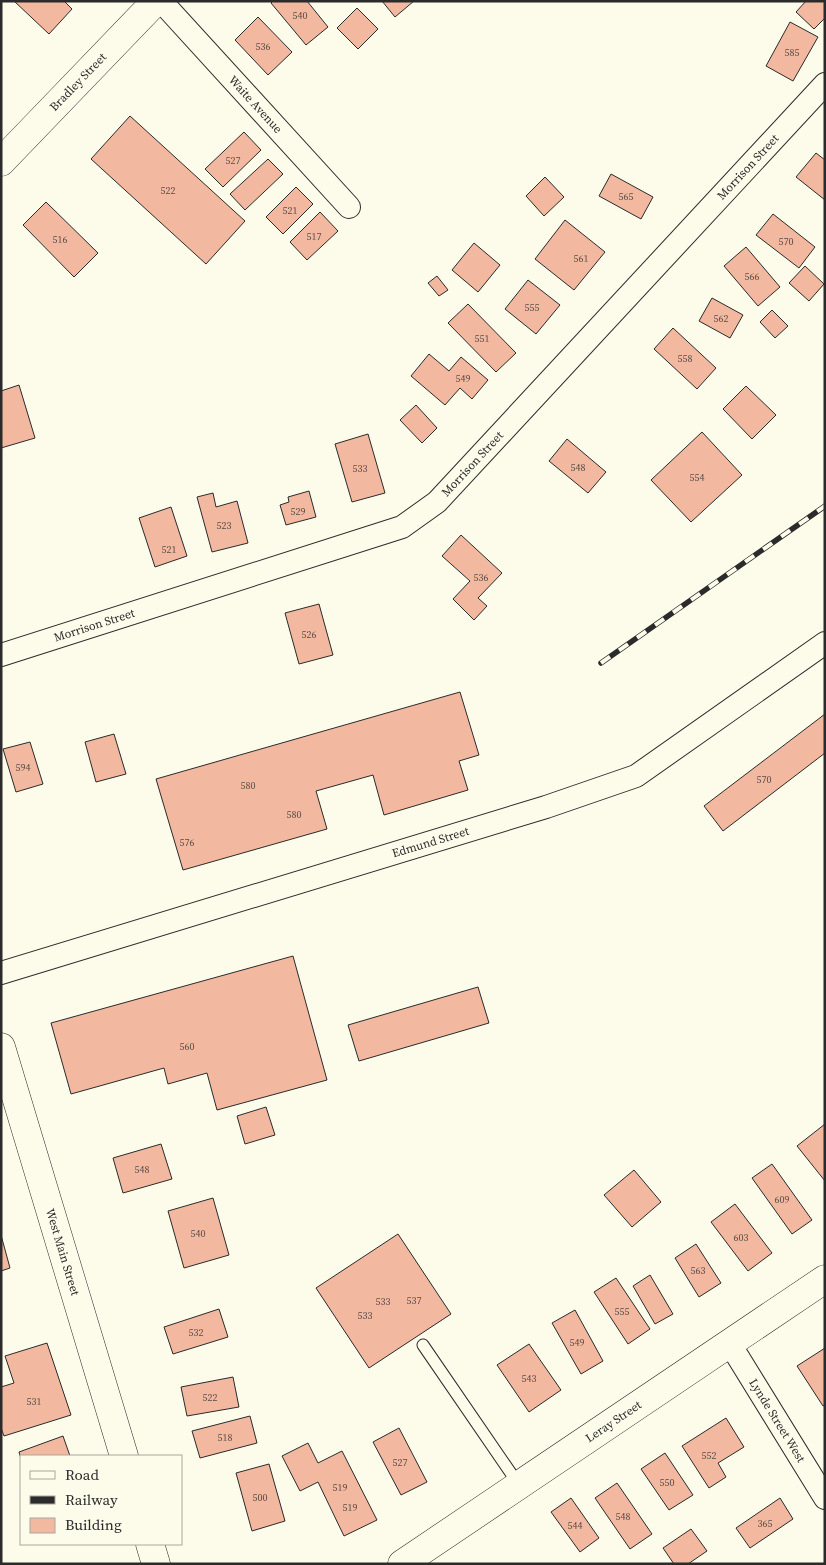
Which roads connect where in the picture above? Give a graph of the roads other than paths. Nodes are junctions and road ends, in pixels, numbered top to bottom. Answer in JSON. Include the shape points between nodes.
{"nodes":[{"id":1,"x":156,"y":1,"type":"edge"},
{"id":2,"x":161,"y":1,"type":"edge"},
{"id":3,"x":825,"y":84,"type":"edge"},
{"id":4,"x":1,"y":162,"type":"edge"},
{"id":5,"x":349,"y":206,"type":"dead end"},
{"id":6,"x":825,"y":642,"type":"edge"},
{"id":7,"x":1,"y":655,"type":"edge"},
{"id":8,"x":1,"y":973,"type":"edge"},
{"id":9,"x":1,"y":1047,"type":"edge"},
{"id":10,"x":825,"y":1279,"type":"edge"},
{"id":11,"x":730,"y":1344,"type":"junction"},
{"id":12,"x":423,"y":1345,"type":"dead end"},
{"id":13,"x":124,"y":1455,"type":"edge"},
{"id":14,"x":519,"y":1485,"type":"junction"},
{"id":15,"x":825,"y":1498,"type":"edge"},
{"id":16,"x":150,"y":1545,"type":"edge"},
{"id":17,"x":156,"y":1564,"type":"edge"},
{"id":18,"x":402,"y":1564,"type":"edge"}],
"edges":[{"from":1,"to":4,"type":"main road","name":"Bradley Street"},
{"from":2,"to":5,"type":"street","name":"Waite Avenue"},
{"from":3,"to":7,"type":"street","name":"Morrison Street","via":[[437,502],[402,527]]},
{"from":6,"to":8,"type":"street","name":"Edmund Street","via":[[636,776],[546,807]]},
{"from":9,"to":13,"type":"main road","name":"West Main Street"},
{"from":10,"to":11,"type":"main road","name":"Leray Street"},
{"from":11,"to":14,"type":"main road","name":"Leray Street"},
{"from":11,"to":15,"type":"street","name":"Lynde Street West"},
{"from":12,"to":14,"type":"lane"},
{"from":14,"to":18,"type":"main road","name":"Leray Street"},
{"from":16,"to":17,"type":"main road"}]}
